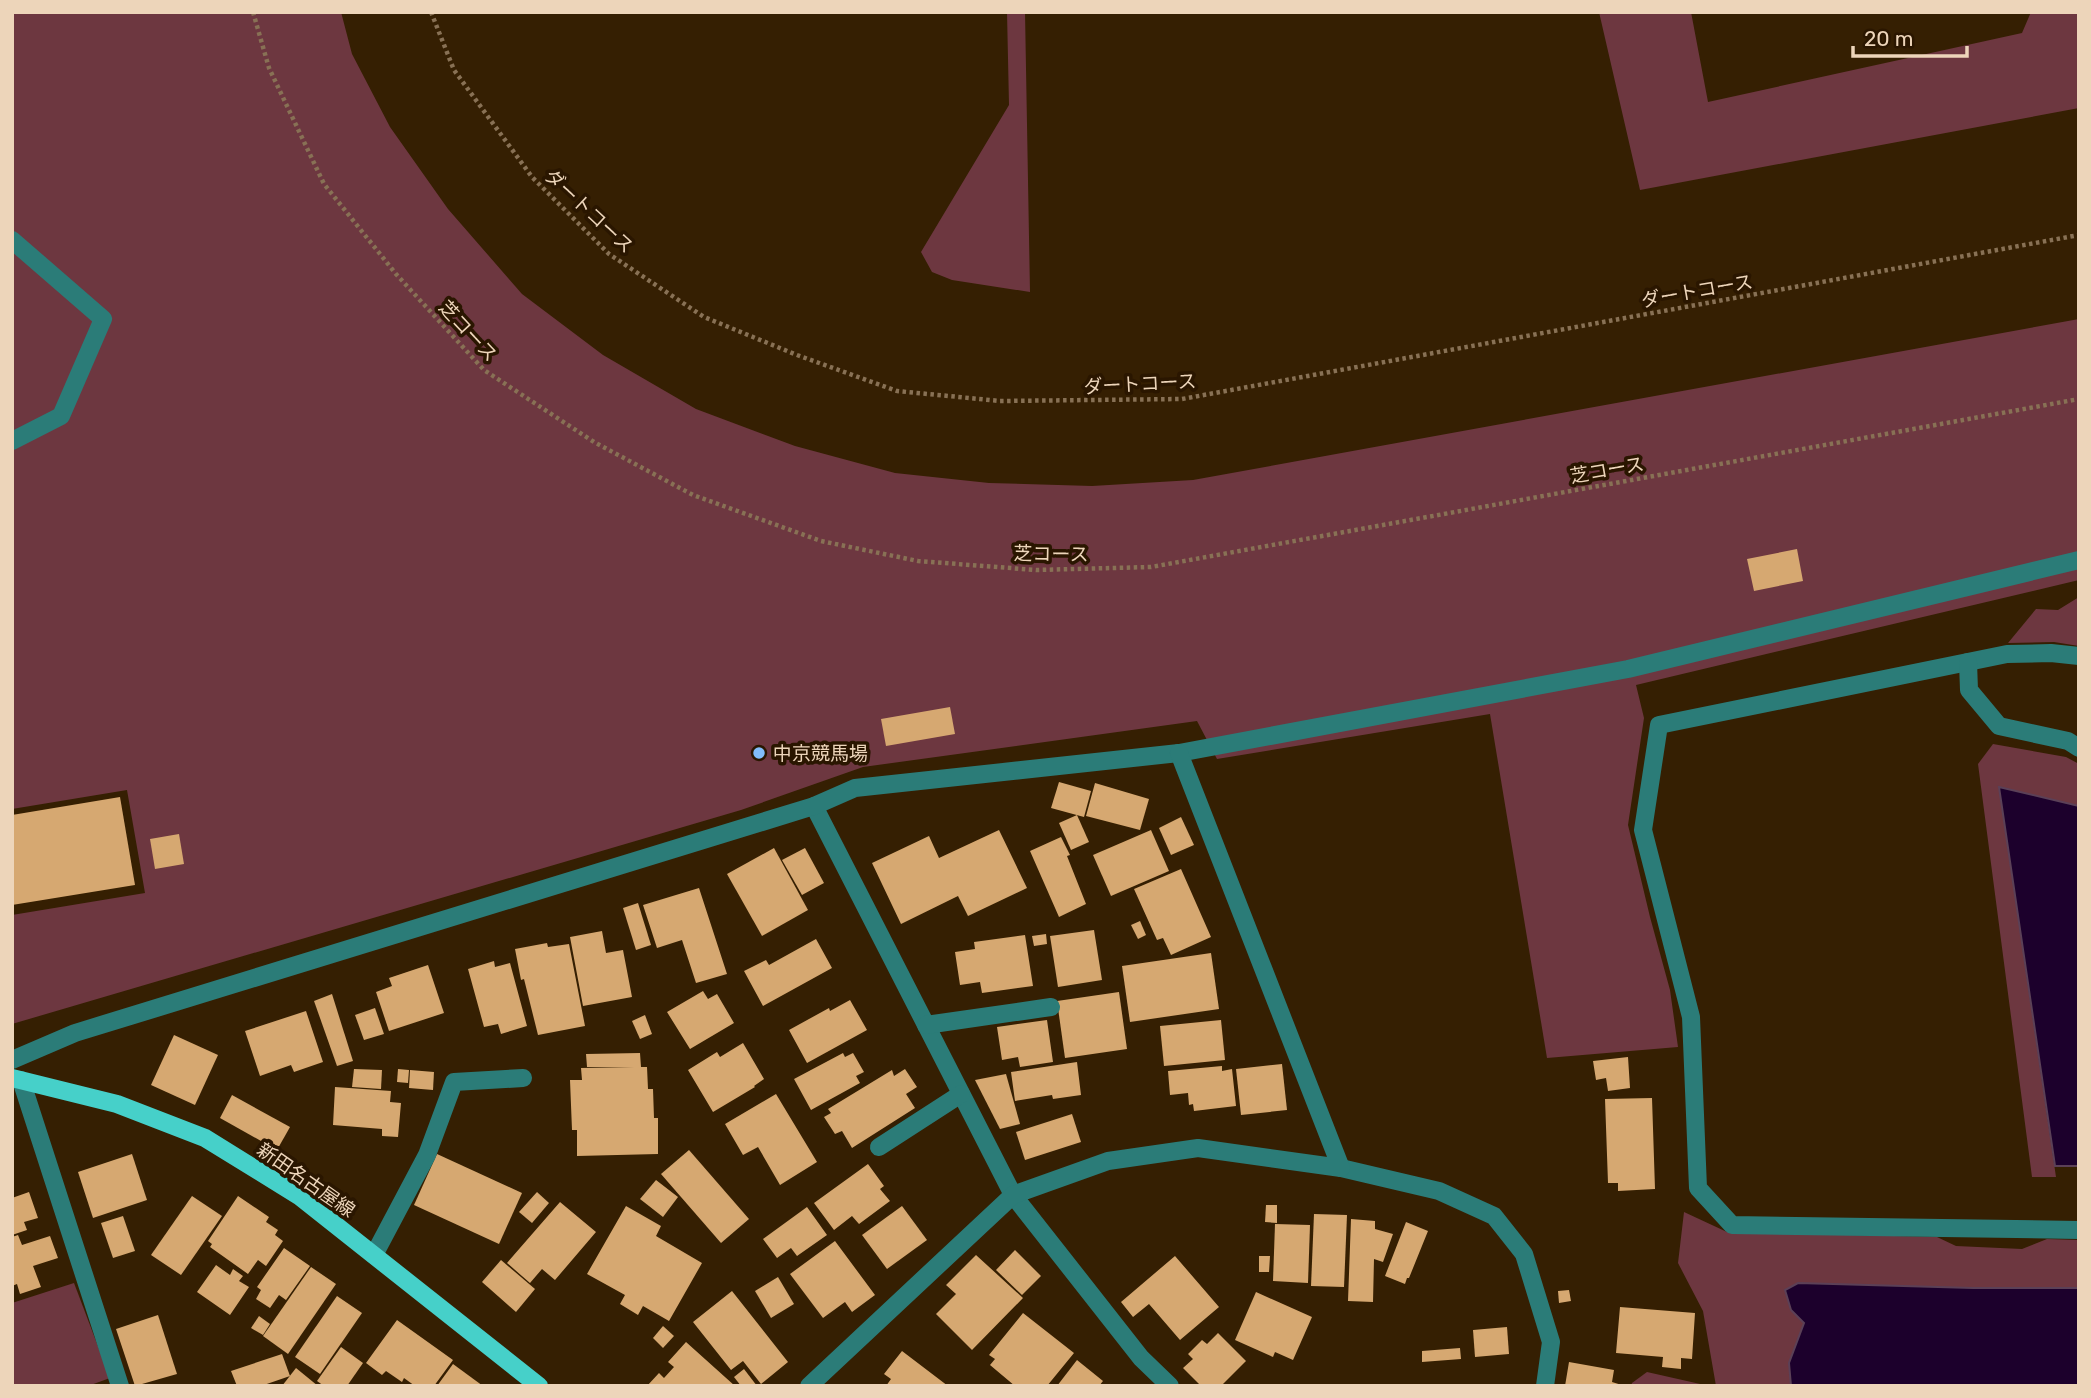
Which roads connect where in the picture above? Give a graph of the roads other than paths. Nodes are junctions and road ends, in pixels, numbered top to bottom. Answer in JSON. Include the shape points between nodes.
{"nodes":[{"id":1,"x":12,"y":240,"type":"edge"},
{"id":2,"x":12,"y":441,"type":"edge"},
{"id":3,"x":2079,"y":560,"type":"edge"},
{"id":4,"x":2079,"y":656,"type":"edge"},
{"id":5,"x":1968,"y":662,"type":"junction"},
{"id":6,"x":2079,"y":748,"type":"edge"},
{"id":7,"x":1179,"y":753,"type":"junction"},
{"id":8,"x":814,"y":806,"type":"junction"},
{"id":9,"x":1051,"y":1007,"type":"dead end"},
{"id":10,"x":926,"y":1025,"type":"junction"},
{"id":11,"x":12,"y":1060,"type":"edge"},
{"id":12,"x":523,"y":1078,"type":"dead end"},
{"id":13,"x":16,"y":1079,"type":"edge"},
{"id":14,"x":961,"y":1094,"type":"junction"},
{"id":15,"x":880,"y":1146,"type":"dead end"},
{"id":16,"x":1341,"y":1168,"type":"junction"},
{"id":17,"x":1013,"y":1195,"type":"junction"},
{"id":18,"x":2079,"y":1230,"type":"edge"},
{"id":19,"x":374,"y":1255,"type":"junction"},
{"id":20,"x":115,"y":1384,"type":"edge"},
{"id":21,"x":539,"y":1386,"type":"edge"},
{"id":22,"x":809,"y":1386,"type":"edge"},
{"id":23,"x":1170,"y":1386,"type":"edge"},
{"id":24,"x":1545,"y":1386,"type":"edge"}],
"edges":[{"from":1,"to":2,"type":"street","via":[[103,319],[61,416]]},
{"from":3,"to":7,"type":"street","via":[[1629,668]]},
{"from":4,"to":5,"type":"street","via":[[2007,654]]},
{"from":5,"to":6,"type":"street","via":[[1969,690],[1999,726],[2068,741]]},
{"from":5,"to":18,"type":"street","via":[[1659,725],[1643,830],[1691,1017],[1698,1188],[1732,1224]]},
{"from":7,"to":8,"type":"street","via":[[855,788]]},
{"from":7,"to":16,"type":"street"},
{"from":8,"to":10,"type":"street"},
{"from":8,"to":11,"type":"street","via":[[75,1033]]},
{"from":9,"to":10,"type":"street"},
{"from":10,"to":14,"type":"street"},
{"from":12,"to":19,"type":"street","via":[[454,1082],[427,1155]]},
{"from":13,"to":19,"type":"main road","name":"新田名古屋線","via":[[117,1104],[205,1138],[299,1196]]},
{"from":13,"to":20,"type":"street"},
{"from":14,"to":15,"type":"street"},
{"from":14,"to":17,"type":"street"},
{"from":16,"to":17,"type":"street","via":[[1198,1148],[1108,1161]]},
{"from":16,"to":24,"type":"street","via":[[1439,1191],[1494,1216],[1524,1254],[1551,1342]]},
{"from":17,"to":22,"type":"street"},
{"from":17,"to":23,"type":"street","via":[[1141,1358]]},
{"from":19,"to":21,"type":"main road","name":"新田名古屋線"}]}
